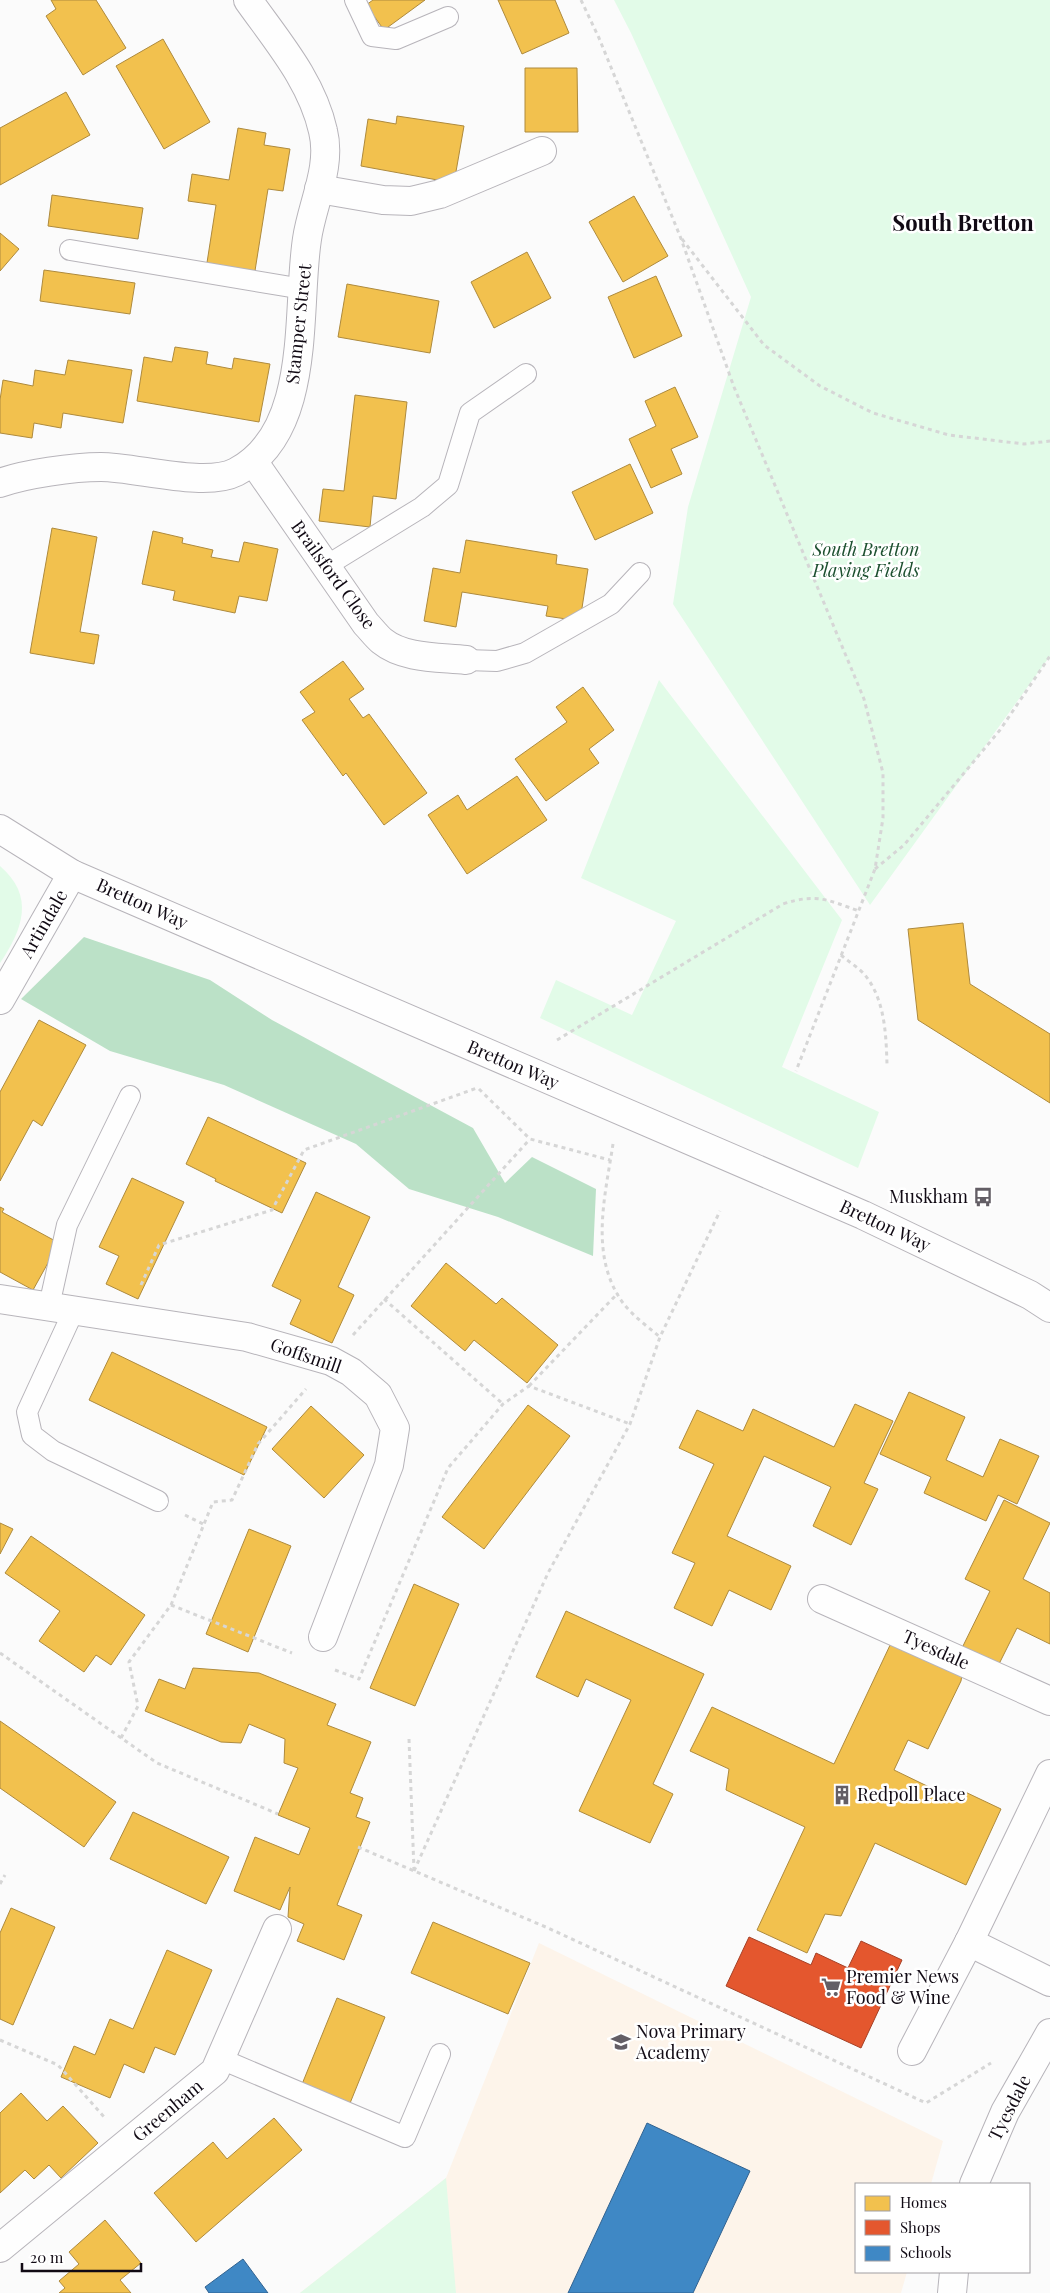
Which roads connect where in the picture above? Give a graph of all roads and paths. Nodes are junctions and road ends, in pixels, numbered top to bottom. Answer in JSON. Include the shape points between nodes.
{"nodes":[{"id":1,"x":248,"y":0,"type":"edge"},
{"id":2,"x":355,"y":0,"type":"edge"},
{"id":3,"x":581,"y":0,"type":"edge"},
{"id":4,"x":448,"y":17,"type":"dead end"},
{"id":5,"x":542,"y":151,"type":"dead end"},
{"id":6,"x":320,"y":189,"type":"junction"},
{"id":7,"x":680,"y":236,"type":"junction"},
{"id":8,"x":70,"y":250,"type":"dead end"},
{"id":9,"x":303,"y":289,"type":"junction"},
{"id":10,"x":526,"y":374,"type":"dead end"},
{"id":11,"x":1050,"y":441,"type":"edge"},
{"id":12,"x":253,"y":461,"type":"junction"},
{"id":13,"x":0,"y":483,"type":"edge"},
{"id":14,"x":326,"y":566,"type":"junction"},
{"id":15,"x":640,"y":573,"type":"dead end"},
{"id":16,"x":1050,"y":656,"type":"edge"},
{"id":17,"x":466,"y":660,"type":"joint"},
{"id":18,"x":0,"y":829,"type":"edge"},
{"id":19,"x":875,"y":869,"type":"junction"},
{"id":20,"x":72,"y":874,"type":"junction"},
{"id":21,"x":859,"y":911,"type":"junction"},
{"id":22,"x":841,"y":955,"type":"junction"},
{"id":23,"x":0,"y":1000,"type":"edge"},
{"id":24,"x":557,"y":1040,"type":"dead end"},
{"id":25,"x":458,"y":1042,"type":"junction"},
{"id":26,"x":888,"y":1064,"type":"dead end"},
{"id":27,"x":796,"y":1071,"type":"dead end"},
{"id":28,"x":477,"y":1088,"type":"junction"},
{"id":29,"x":130,"y":1096,"type":"dead end"},
{"id":30,"x":530,"y":1139,"type":"junction"},
{"id":31,"x":613,"y":1143,"type":"dead end"},
{"id":32,"x":610,"y":1160,"type":"junction"},
{"id":33,"x":720,"y":1211,"type":"dead end"},
{"id":34,"x":618,"y":1293,"type":"junction"},
{"id":35,"x":384,"y":1298,"type":"junction"},
{"id":36,"x":0,"y":1299,"type":"edge"},
{"id":37,"x":1043,"y":1302,"type":"edge"},
{"id":38,"x":62,"y":1308,"type":"junction"},
{"id":39,"x":126,"y":1318,"type":"junction"},
{"id":40,"x":660,"y":1337,"type":"junction"},
{"id":41,"x":330,"y":1361,"type":"junction"},
{"id":42,"x":530,"y":1386,"type":"junction"},
{"id":43,"x":503,"y":1404,"type":"junction"},
{"id":44,"x":630,"y":1424,"type":"junction"},
{"id":45,"x":158,"y":1501,"type":"dead end"},
{"id":46,"x":822,"y":1599,"type":"dead end"},
{"id":47,"x":171,"y":1606,"type":"junction"},
{"id":48,"x":323,"y":1637,"type":"dead end"},
{"id":49,"x":0,"y":1654,"type":"edge"},
{"id":50,"x":296,"y":1655,"type":"dead end"},
{"id":51,"x":332,"y":1669,"type":"dead end"},
{"id":52,"x":1050,"y":1701,"type":"edge"},
{"id":53,"x":121,"y":1738,"type":"junction"},
{"id":54,"x":409,"y":1739,"type":"dead end"},
{"id":55,"x":1050,"y":1774,"type":"edge"},
{"id":56,"x":278,"y":1814,"type":"dead end"},
{"id":57,"x":358,"y":1847,"type":"dead end"},
{"id":58,"x":414,"y":1870,"type":"junction"},
{"id":59,"x":0,"y":1878,"type":"edge"},
{"id":60,"x":0,"y":1884,"type":"edge"},
{"id":61,"x":277,"y":1929,"type":"dead end"},
{"id":62,"x":969,"y":1942,"type":"junction"},
{"id":63,"x":1050,"y":1982,"type":"edge"},
{"id":64,"x":1050,"y":2033,"type":"edge"},
{"id":65,"x":0,"y":2040,"type":"edge"},
{"id":66,"x":912,"y":2050,"type":"dead end"},
{"id":67,"x":440,"y":2054,"type":"dead end"},
{"id":68,"x":221,"y":2058,"type":"junction"},
{"id":69,"x":1029,"y":2070,"type":"junction"},
{"id":70,"x":128,"y":2144,"type":"junction"},
{"id":71,"x":974,"y":2183,"type":"edge"},
{"id":72,"x":0,"y":2248,"type":"edge"},
{"id":73,"x":954,"y":2273,"type":"edge"},
{"id":74,"x":952,"y":2293,"type":"edge"}],
"edges":[{"from":1,"to":6,"type":"street","name":"Stamper Street","via":[[312,97],[324,132]]},
{"from":2,"to":4,"type":"lane","via":[[372,36],[396,39]]},
{"from":3,"to":7,"type":"path"},
{"from":5,"to":6,"type":"street","via":[[440,194],[411,201],[383,200]]},
{"from":6,"to":9,"type":"street","name":"Stamper Street","via":[[307,239]]},
{"from":7,"to":11,"type":"path","via":[[764,344],[820,386],[873,413],[949,435],[1024,444]]},
{"from":7,"to":19,"type":"path","via":[[734,387],[864,699],[883,773],[883,818]]},
{"from":8,"to":9,"type":"lane"},
{"from":9,"to":12,"type":"street","name":"Stamper Street","via":[[293,391],[277,431]]},
{"from":10,"to":14,"type":"lane","via":[[470,412],[448,485],[422,507]]},
{"from":12,"to":13,"type":"street","name":"Stamper Street","via":[[234,473],[212,477],[101,467],[17,477]]},
{"from":12,"to":14,"type":"street","name":"Brailsford Close"},
{"from":14,"to":17,"type":"street","name":"Brailsford Close","via":[[366,624],[382,641],[398,650],[418,655]]},
{"from":15,"to":17,"type":"lane","via":[[611,604],[525,653],[498,661]]},
{"from":16,"to":19,"type":"path","via":[[1000,730],[904,845]]},
{"from":18,"to":20,"type":"street","name":"Bretton Way"},
{"from":19,"to":21,"type":"path"},
{"from":20,"to":23,"type":"street","name":"Artindale"},
{"from":20,"to":25,"type":"street","name":"Bretton Way"},
{"from":21,"to":22,"type":"path"},
{"from":21,"to":24,"type":"path","via":[[820,898],[802,898],[783,904]]},
{"from":22,"to":26,"type":"path","via":[[865,975],[880,1004]]},
{"from":22,"to":27,"type":"path"},
{"from":25,"to":28,"type":"path"},
{"from":25,"to":37,"type":"street","name":"Bretton Way","via":[[864,1215]]},
{"from":28,"to":30,"type":"path"},
{"from":28,"to":39,"type":"path","via":[[304,1150],[272,1210],[159,1245]]},
{"from":29,"to":38,"type":"lane","via":[[67,1225]]},
{"from":30,"to":32,"type":"path"},
{"from":30,"to":35,"type":"path"},
{"from":31,"to":32,"type":"path"},
{"from":32,"to":34,"type":"path","via":[[601,1228],[606,1268]]},
{"from":33,"to":40,"type":"path"},
{"from":34,"to":40,"type":"path","via":[[624,1304]]},
{"from":34,"to":42,"type":"path"},
{"from":35,"to":41,"type":"path"},
{"from":35,"to":43,"type":"path"},
{"from":36,"to":38,"type":"street","name":"Goffsmill"},
{"from":38,"to":39,"type":"street","name":"Goffsmill"},
{"from":38,"to":45,"type":"lane","via":[[27,1412],[32,1435],[52,1451]]},
{"from":39,"to":41,"type":"street","name":"Goffsmill","via":[[247,1337]]},
{"from":40,"to":44,"type":"path"},
{"from":41,"to":47,"type":"path","via":[[258,1444],[232,1500],[213,1502]]},
{"from":41,"to":48,"type":"street","name":"Goffsmill","via":[[351,1372],[378,1395],[395,1428],[389,1465]]},
{"from":42,"to":43,"type":"path"},
{"from":42,"to":44,"type":"path"},
{"from":43,"to":51,"type":"path","via":[[448,1468],[359,1679]]},
{"from":44,"to":58,"type":"path","via":[[548,1573]]},
{"from":46,"to":52,"type":"street","name":"Tyesdale"},
{"from":47,"to":50,"type":"path"},
{"from":47,"to":53,"type":"path","via":[[129,1662],[138,1706]]},
{"from":49,"to":53,"type":"path"},
{"from":53,"to":56,"type":"path","via":[[157,1764]]},
{"from":54,"to":58,"type":"path"},
{"from":55,"to":62,"type":"street"},
{"from":57,"to":58,"type":"path"},
{"from":58,"to":69,"type":"path","via":[[548,1928],[926,2103],[1002,2056]]},
{"from":59,"to":60,"type":"path","via":[[5,1875]]},
{"from":61,"to":68,"type":"street","name":"Greenham"},
{"from":62,"to":63,"type":"street"},
{"from":62,"to":66,"type":"street"},
{"from":64,"to":69,"type":"street","name":"Tyesdale"},
{"from":65,"to":70,"type":"path","via":[[58,2065]]},
{"from":67,"to":68,"type":"lane","via":[[405,2137]]},
{"from":68,"to":70,"type":"street","name":"Greenham","via":[[216,2071]]},
{"from":69,"to":71,"type":"street","name":"Tyesdale","via":[[1005,2112]]},
{"from":70,"to":72,"type":"street","name":"Greenham"},
{"from":73,"to":74,"type":"street"}]}
